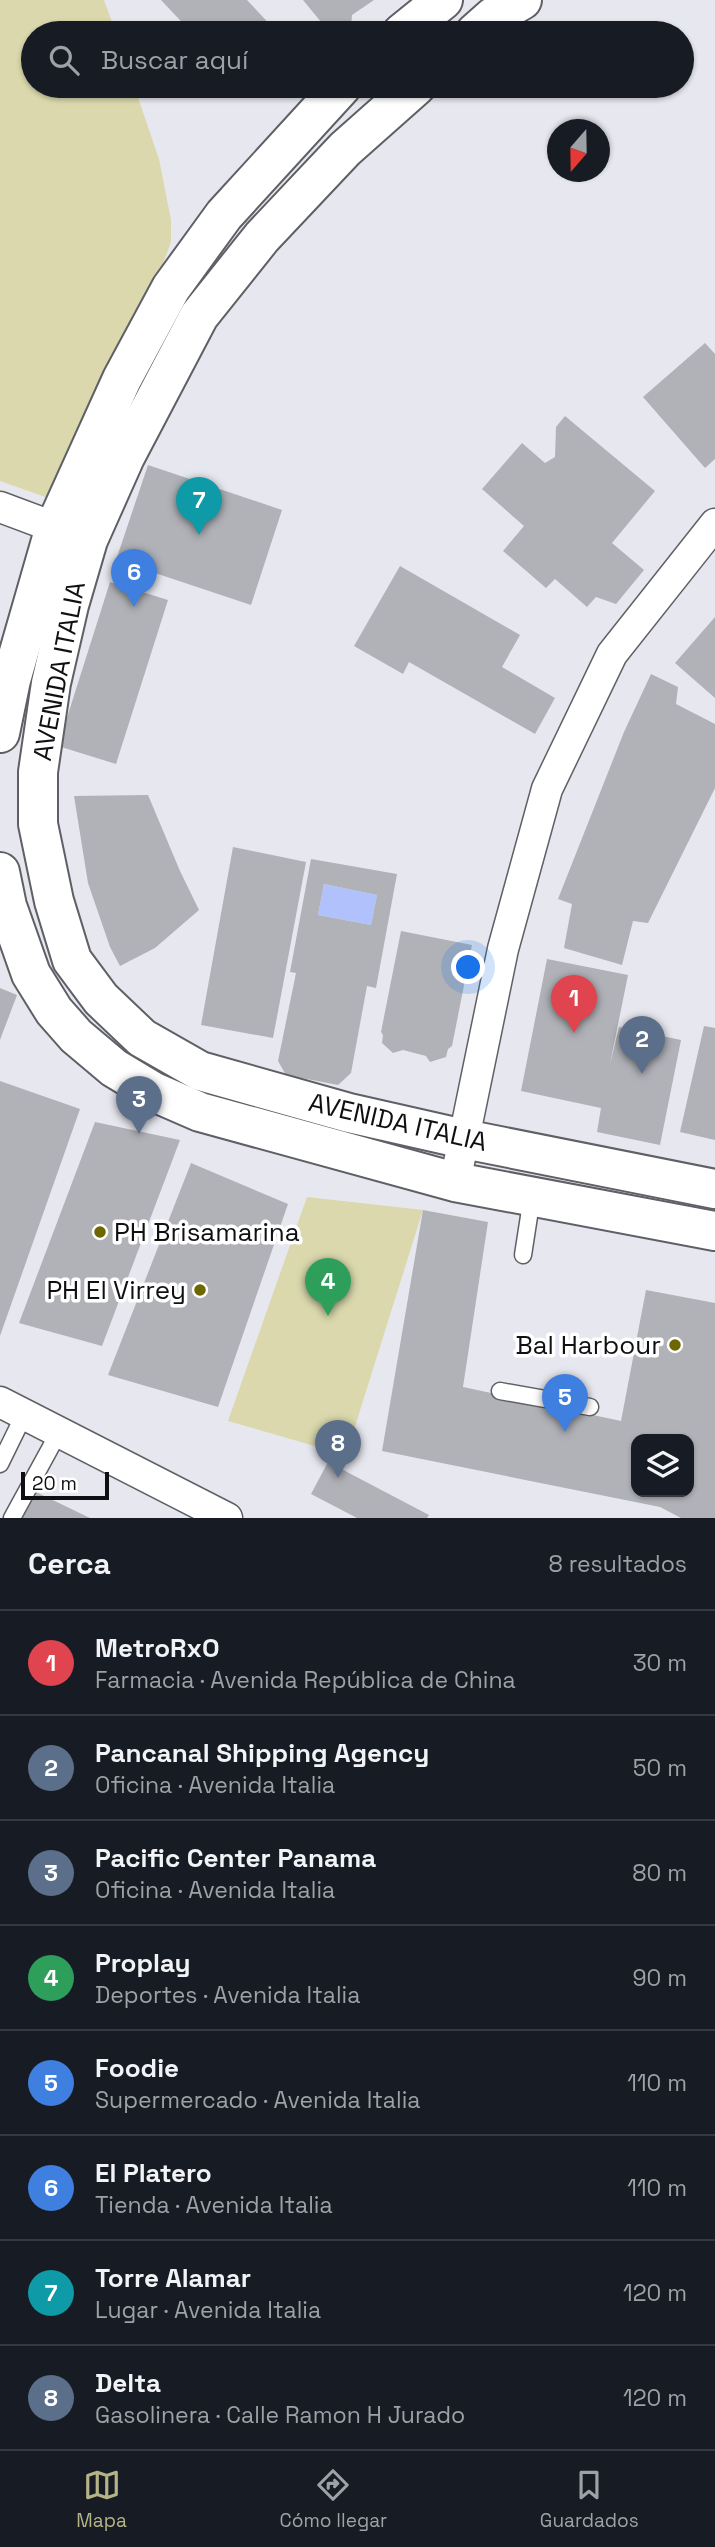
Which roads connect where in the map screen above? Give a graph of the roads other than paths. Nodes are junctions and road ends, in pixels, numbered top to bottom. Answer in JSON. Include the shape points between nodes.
{"nodes":[{"id":1,"x":443,"y":0,"type":"edge"},
{"id":2,"x":417,"y":21,"type":"edge"},
{"id":3,"x":331,"y":98,"type":"edge"},
{"id":4,"x":402,"y":98,"type":"edge"},
{"id":5,"x":0,"y":507,"type":"edge"},
{"id":6,"x":715,"y":524,"type":"edge"},
{"id":7,"x":72,"y":533,"type":"junction"},
{"id":8,"x":0,"y":733,"type":"edge"},
{"id":9,"x":0,"y":872,"type":"edge"},
{"id":10,"x":15,"y":965,"type":"edge"},
{"id":11,"x":464,"y":1139,"type":"junction"},
{"id":12,"x":455,"y":1182,"type":"junction"},
{"id":13,"x":715,"y":1189,"type":"edge"},
{"id":14,"x":532,"y":1196,"type":"junction"},
{"id":15,"x":715,"y":1231,"type":"edge"},
{"id":16,"x":523,"y":1255,"type":"dead end"},
{"id":17,"x":500,"y":1391,"type":"dead end"},
{"id":18,"x":590,"y":1407,"type":"dead end"},
{"id":19,"x":12,"y":1409,"type":"edge"},
{"id":20,"x":59,"y":1432,"type":"junction"},
{"id":21,"x":0,"y":1464,"type":"edge"},
{"id":22,"x":12,"y":1518,"type":"edge"},
{"id":23,"x":227,"y":1518,"type":"edge"}],
"edges":[{"from":1,"to":2,"type":"street"},
{"from":3,"to":7,"type":"street","name":"AVENIDA ITALIA","via":[[224,215],[170,288],[122,379]]},
{"from":4,"to":7,"type":"street","name":"AVENIDA ITALIA","via":[[345,149],[262,237],[199,316],[125,457]]},
{"from":5,"to":7,"type":"street"},
{"from":6,"to":11,"type":"street","via":[[612,654],[547,789],[503,949]]},
{"from":7,"to":8,"type":"street","name":"AVENIDA ITALIA","via":[[14,667]]},
{"from":7,"to":11,"type":"street","name":"AVENIDA ITALIA","via":[[69,605],[38,772],[38,824],[72,960],[101,999],[142,1038],[200,1071],[349,1113]]},
{"from":9,"to":10,"type":"street","name":"AVENIDA ITALIA"},
{"from":10,"to":12,"type":"street","name":"AVENIDA ITALIA","via":[[76,1036],[114,1068],[154,1092],[200,1112]]},
{"from":11,"to":12,"type":"street"},
{"from":11,"to":13,"type":"street","name":"AVENIDA ITALIA"},
{"from":12,"to":14,"type":"street","name":"AVENIDA ITALIA"},
{"from":14,"to":15,"type":"street","name":"AVENIDA ITALIA"},
{"from":14,"to":16,"type":"lane"},
{"from":17,"to":18,"type":"lane"},
{"from":19,"to":20,"type":"street"},
{"from":19,"to":21,"type":"lane"},
{"from":20,"to":22,"type":"lane"},
{"from":20,"to":23,"type":"street"}]}
